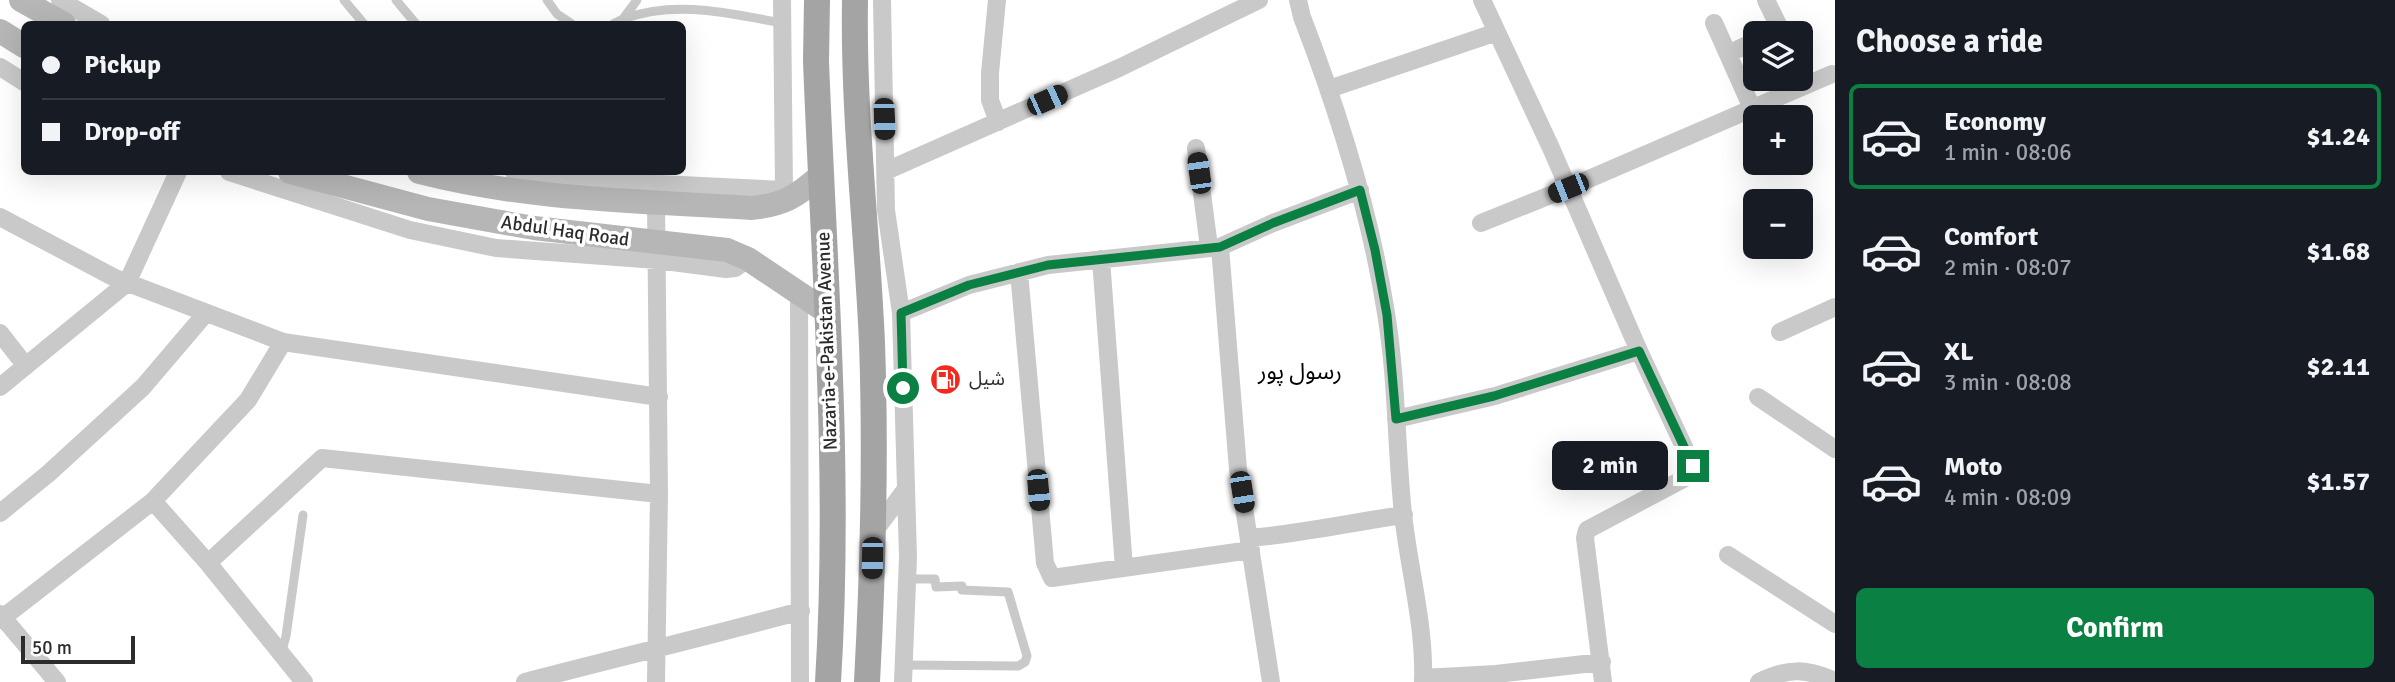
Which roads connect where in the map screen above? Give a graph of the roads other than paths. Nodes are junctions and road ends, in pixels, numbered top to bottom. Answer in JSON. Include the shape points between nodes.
{"nodes":[{"id":1,"x":21,"y":0,"type":"edge"},
{"id":2,"x":60,"y":0,"type":"edge"},
{"id":3,"x":344,"y":0,"type":"edge"},
{"id":4,"x":396,"y":0,"type":"edge"},
{"id":5,"x":547,"y":0,"type":"edge"},
{"id":6,"x":637,"y":0,"type":"edge"},
{"id":7,"x":678,"y":0,"type":"edge"},
{"id":8,"x":782,"y":0,"type":"edge"},
{"id":9,"x":817,"y":0,"type":"edge"},
{"id":10,"x":855,"y":0,"type":"edge"},
{"id":11,"x":881,"y":0,"type":"edge"},
{"id":12,"x":997,"y":0,"type":"edge"},
{"id":13,"x":1259,"y":0,"type":"edge"},
{"id":14,"x":1298,"y":0,"type":"edge"},
{"id":15,"x":1482,"y":0,"type":"edge"},
{"id":16,"x":1766,"y":0,"type":"edge"},
{"id":17,"x":687,"y":6,"type":"junction"},
{"id":18,"x":623,"y":19,"type":"junction"},
{"id":19,"x":59,"y":21,"type":"edge"},
{"id":20,"x":96,"y":21,"type":"edge"},
{"id":21,"x":362,"y":21,"type":"edge"},
{"id":22,"x":414,"y":21,"type":"edge"},
{"id":23,"x":565,"y":21,"type":"edge"},
{"id":24,"x":619,"y":21,"type":"edge"},
{"id":25,"x":1773,"y":21,"type":"edge"},
{"id":26,"x":782,"y":23,"type":"junction"},
{"id":27,"x":1714,"y":23,"type":"dead end"},
{"id":28,"x":0,"y":31,"type":"edge"},
{"id":29,"x":1497,"y":32,"type":"junction"},
{"id":30,"x":21,"y":44,"type":"edge"},
{"id":31,"x":1743,"y":47,"type":"edge"},
{"id":32,"x":1728,"y":54,"type":"junction"},
{"id":33,"x":0,"y":67,"type":"edge"},
{"id":34,"x":1832,"y":74,"type":"dead end"},
{"id":35,"x":1813,"y":78,"type":"edge"},
{"id":36,"x":21,"y":80,"type":"edge"},
{"id":37,"x":1329,"y":89,"type":"junction"},
{"id":38,"x":1783,"y":91,"type":"edge"},
{"id":39,"x":1751,"y":105,"type":"edge"},
{"id":40,"x":1757,"y":105,"type":"edge"},
{"id":41,"x":1743,"y":112,"type":"edge"},
{"id":42,"x":999,"y":121,"type":"junction"},
{"id":43,"x":1196,"y":148,"type":"dead end"},
{"id":44,"x":886,"y":171,"type":"junction"},
{"id":45,"x":177,"y":175,"type":"edge"},
{"id":46,"x":238,"y":175,"type":"edge"},
{"id":47,"x":301,"y":175,"type":"edge"},
{"id":48,"x":431,"y":175,"type":"edge"},
{"id":49,"x":820,"y":176,"type":"junction"},
{"id":50,"x":526,"y":178,"type":"edge"},
{"id":51,"x":577,"y":183,"type":"edge"},
{"id":52,"x":1568,"y":188,"type":"junction"},
{"id":53,"x":1360,"y":190,"type":"junction"},
{"id":54,"x":786,"y":196,"type":"junction"},
{"id":55,"x":656,"y":202,"type":"junction"},
{"id":56,"x":0,"y":218,"type":"edge"},
{"id":57,"x":1481,"y":223,"type":"dead end"},
{"id":58,"x":877,"y":235,"type":"junction"},
{"id":59,"x":1215,"y":247,"type":"junction"},
{"id":60,"x":657,"y":251,"type":"junction"},
{"id":61,"x":1101,"y":259,"type":"junction"},
{"id":62,"x":1019,"y":272,"type":"junction"},
{"id":63,"x":127,"y":283,"type":"junction"},
{"id":64,"x":799,"y":292,"type":"junction"},
{"id":65,"x":1835,"y":307,"type":"edge"},
{"id":66,"x":827,"y":312,"type":"junction"},
{"id":67,"x":206,"y":313,"type":"junction"},
{"id":68,"x":901,"y":313,"type":"junction"},
{"id":69,"x":1780,"y":332,"type":"dead end"},
{"id":70,"x":0,"y":333,"type":"edge"},
{"id":71,"x":283,"y":342,"type":"junction"},
{"id":72,"x":1639,"y":351,"type":"junction"},
{"id":73,"x":25,"y":365,"type":"junction"},
{"id":74,"x":0,"y":387,"type":"edge"},
{"id":75,"x":659,"y":397,"type":"junction"},
{"id":76,"x":1758,"y":397,"type":"dead end"},
{"id":77,"x":1396,"y":419,"type":"junction"},
{"id":78,"x":1835,"y":449,"type":"edge"},
{"id":79,"x":906,"y":489,"type":"junction"},
{"id":80,"x":659,"y":494,"type":"junction"},
{"id":81,"x":153,"y":501,"type":"junction"},
{"id":82,"x":0,"y":513,"type":"edge"},
{"id":83,"x":303,"y":515,"type":"dead end"},
{"id":84,"x":1404,"y":515,"type":"junction"},
{"id":85,"x":873,"y":533,"type":"junction"},
{"id":86,"x":1250,"y":544,"type":"junction"},
{"id":87,"x":1728,"y":555,"type":"dead end"},
{"id":88,"x":208,"y":563,"type":"junction"},
{"id":89,"x":1124,"y":568,"type":"junction"},
{"id":90,"x":907,"y":579,"type":"junction"},
{"id":91,"x":801,"y":611,"type":"junction"},
{"id":92,"x":1,"y":617,"type":"edge"},
{"id":93,"x":1835,"y":624,"type":"edge"},
{"id":94,"x":658,"y":647,"type":"junction"},
{"id":95,"x":282,"y":654,"type":"junction"},
{"id":96,"x":1602,"y":662,"type":"junction"},
{"id":97,"x":904,"y":674,"type":"edge"},
{"id":98,"x":1423,"y":680,"type":"edge"},
{"id":99,"x":1835,"y":681,"type":"edge"},
{"id":100,"x":57,"y":682,"type":"edge"},
{"id":101,"x":304,"y":682,"type":"edge"},
{"id":102,"x":525,"y":682,"type":"edge"},
{"id":103,"x":656,"y":682,"type":"edge"},
{"id":104,"x":800,"y":682,"type":"edge"},
{"id":105,"x":828,"y":682,"type":"edge"},
{"id":106,"x":867,"y":682,"type":"edge"},
{"id":107,"x":1271,"y":682,"type":"edge"},
{"id":108,"x":1603,"y":682,"type":"edge"},
{"id":109,"x":1759,"y":682,"type":"edge"}],
"edges":[{"from":1,"to":19,"type":"main road"},
{"from":2,"to":20,"type":"street"},
{"from":3,"to":21,"type":"lane"},
{"from":4,"to":22,"type":"lane"},
{"from":5,"to":23,"type":"lane"},
{"from":6,"to":18,"type":"lane"},
{"from":7,"to":17,"type":"lane"},
{"from":8,"to":26,"type":"street"},
{"from":9,"to":49,"type":"main road","name":"Nazaria-e-Pakistan Avenue"},
{"from":10,"to":58,"type":"main road","via":[[854,59]]},
{"from":11,"to":44,"type":"street"},
{"from":12,"to":42,"type":"street","via":[[990,100]]},
{"from":13,"to":42,"type":"street"},
{"from":14,"to":37,"type":"street"},
{"from":15,"to":29,"type":"street"},
{"from":16,"to":25,"type":"street"},
{"from":17,"to":18,"type":"lane","via":[[654,7]]},
{"from":17,"to":26,"type":"lane"},
{"from":18,"to":24,"type":"lane"},
{"from":26,"to":54,"type":"street"},
{"from":27,"to":32,"type":"street"},
{"from":28,"to":30,"type":"main road"},
{"from":29,"to":37,"type":"street"},
{"from":29,"to":52,"type":"street"},
{"from":31,"to":32,"type":"street"},
{"from":32,"to":39,"type":"street"},
{"from":33,"to":36,"type":"street"},
{"from":34,"to":35,"type":"street"},
{"from":37,"to":53,"type":"street"},
{"from":38,"to":40,"type":"street"},
{"from":41,"to":52,"type":"street"},
{"from":42,"to":44,"type":"street"},
{"from":43,"to":59,"type":"street"},
{"from":44,"to":58,"type":"street"},
{"from":45,"to":63,"type":"street"},
{"from":46,"to":60,"type":"street","via":[[422,233],[496,248]]},
{"from":47,"to":60,"type":"main road","name":"Abdul Haq Road","via":[[428,209]]},
{"from":48,"to":50,"type":"main road","name":"Abdul Haq Road","via":[[462,183]]},
{"from":49,"to":54,"type":"main road","name":"Abdul Haq Road"},
{"from":49,"to":66,"type":"main road","name":"Nazaria-e-Pakistan Avenue"},
{"from":50,"to":51,"type":"main road","name":"Abdul Haq Road"},
{"from":51,"to":54,"type":"street"},
{"from":51,"to":55,"type":"main road","name":"Abdul Haq Road"},
{"from":52,"to":57,"type":"street"},
{"from":52,"to":72,"type":"street"},
{"from":53,"to":59,"type":"street"},
{"from":53,"to":77,"type":"street","via":[[1387,315]]},
{"from":54,"to":55,"type":"main road","name":"Abdul Haq Road","via":[[770,206],[751,208]]},
{"from":55,"to":60,"type":"street"},
{"from":56,"to":63,"type":"street"},
{"from":58,"to":68,"type":"street"},
{"from":58,"to":85,"type":"main road","via":[[872,346]]},
{"from":59,"to":61,"type":"street"},
{"from":59,"to":86,"type":"street"},
{"from":60,"to":64,"type":"main road","name":"Abdul Haq Road","via":[[727,250]]},
{"from":60,"to":75,"type":"street"},
{"from":61,"to":62,"type":"street"},
{"from":61,"to":89,"type":"street"},
{"from":62,"to":68,"type":"street","via":[[969,285]]},
{"from":62,"to":89,"type":"street","via":[[1045,563],[1052,578]]},
{"from":63,"to":67,"type":"street"},
{"from":63,"to":73,"type":"street"},
{"from":64,"to":66,"type":"main road","name":"Abdul Haq Road"},
{"from":64,"to":91,"type":"street"},
{"from":65,"to":69,"type":"street"},
{"from":66,"to":105,"type":"main road","name":"Nazaria-e-Pakistan Avenue","via":[[833,487]]},
{"from":67,"to":71,"type":"street"},
{"from":67,"to":82,"type":"street","via":[[143,387]]},
{"from":68,"to":79,"type":"street"},
{"from":70,"to":73,"type":"street"},
{"from":71,"to":75,"type":"street"},
{"from":71,"to":81,"type":"street","via":[[248,400]]},
{"from":72,"to":77,"type":"street","via":[[1494,396]]},
{"from":72,"to":96,"type":"street","via":[[1693,472],[1587,530]]},
{"from":73,"to":74,"type":"street"},
{"from":75,"to":80,"type":"street"},
{"from":76,"to":78,"type":"street"},
{"from":77,"to":84,"type":"street"},
{"from":79,"to":85,"type":"street"},
{"from":79,"to":90,"type":"street"},
{"from":80,"to":88,"type":"street","via":[[322,458]]},
{"from":80,"to":94,"type":"street"},
{"from":81,"to":88,"type":"street"},
{"from":81,"to":92,"type":"street"},
{"from":83,"to":95,"type":"lane"},
{"from":84,"to":86,"type":"street"},
{"from":84,"to":98,"type":"street","via":[[1424,657]]},
{"from":85,"to":106,"type":"main road"},
{"from":86,"to":89,"type":"street"},
{"from":86,"to":107,"type":"street"},
{"from":87,"to":93,"type":"street"},
{"from":88,"to":95,"type":"street"},
{"from":90,"to":97,"type":"street"},
{"from":90,"to":97,"type":"lane","via":[[935,579],[936,587],[1008,592],[1027,656],[1018,666]]},
{"from":91,"to":94,"type":"street"},
{"from":91,"to":104,"type":"street"},
{"from":92,"to":100,"type":"street"},
{"from":94,"to":102,"type":"street"},
{"from":94,"to":103,"type":"street"},
{"from":95,"to":101,"type":"street"},
{"from":96,"to":98,"type":"street"},
{"from":96,"to":108,"type":"street"},
{"from":99,"to":109,"type":"street","via":[[1790,670]]}]}
